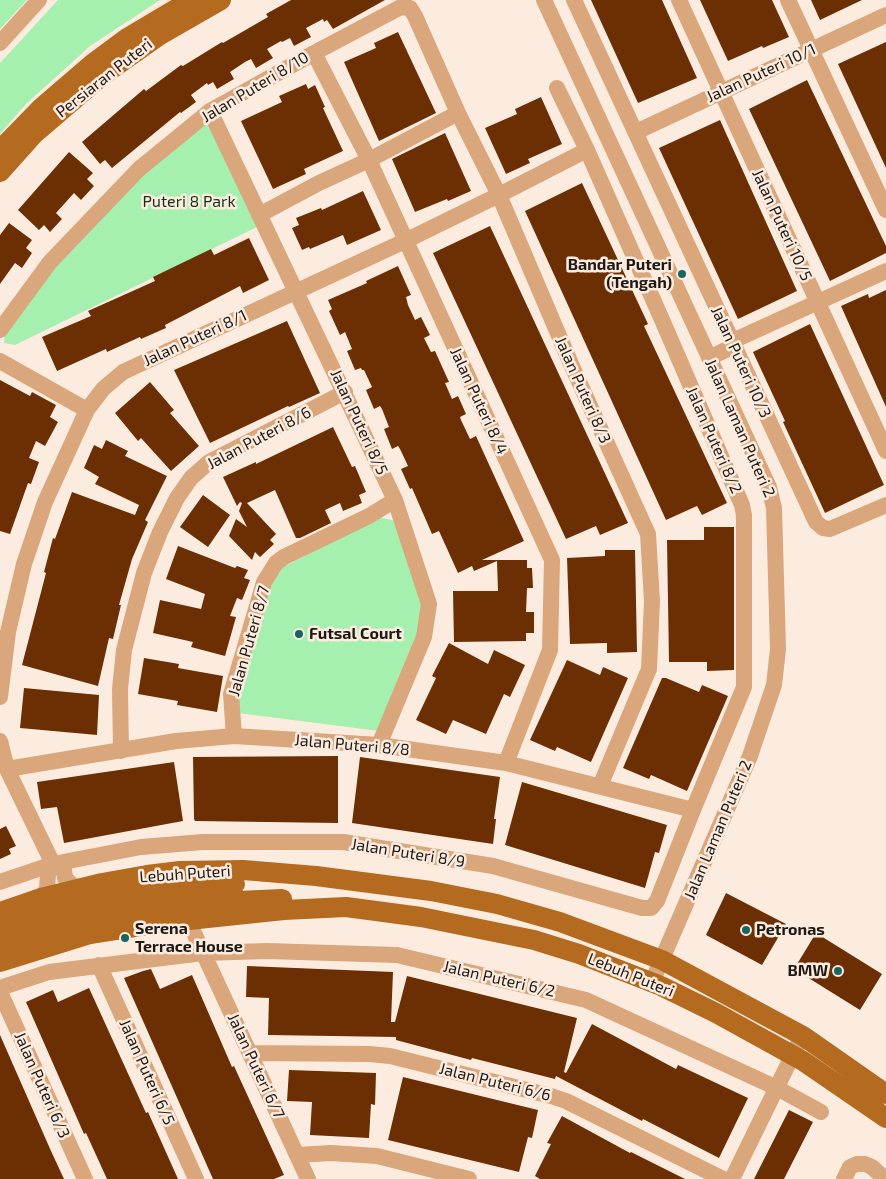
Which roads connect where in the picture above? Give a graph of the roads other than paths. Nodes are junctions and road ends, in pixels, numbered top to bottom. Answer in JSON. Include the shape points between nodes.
{"nodes":[{"id":1,"x":39,"y":0,"type":"edge"},
{"id":2,"x":191,"y":0,"type":"edge"},
{"id":3,"x":221,"y":0,"type":"edge"},
{"id":4,"x":544,"y":0,"type":"edge"},
{"id":5,"x":574,"y":0,"type":"edge"},
{"id":6,"x":679,"y":0,"type":"edge"},
{"id":7,"x":788,"y":0,"type":"edge"},
{"id":8,"x":410,"y":8,"type":"joint"},
{"id":9,"x":886,"y":15,"type":"edge"},
{"id":10,"x":0,"y":43,"type":"edge"},
{"id":11,"x":811,"y":50,"type":"junction"},
{"id":12,"x":314,"y":53,"type":"junction"},
{"id":13,"x":557,"y":88,"type":"dead end"},
{"id":14,"x":721,"y":92,"type":"junction"},
{"id":15,"x":210,"y":111,"type":"junction"},
{"id":16,"x":458,"y":113,"type":"junction"},
{"id":17,"x":636,"y":132,"type":"junction"},
{"id":18,"x":0,"y":150,"type":"edge"},
{"id":19,"x":587,"y":150,"type":"junction"},
{"id":20,"x":368,"y":160,"type":"junction"},
{"id":21,"x":0,"y":172,"type":"edge"},
{"id":22,"x":499,"y":195,"type":"junction"},
{"id":23,"x":886,"y":210,"type":"edge"},
{"id":24,"x":259,"y":215,"type":"junction"},
{"id":25,"x":405,"y":241,"type":"junction"},
{"id":26,"x":886,"y":271,"type":"edge"},
{"id":27,"x":295,"y":291,"type":"junction"},
{"id":28,"x":818,"y":302,"type":"junction"},
{"id":29,"x":0,"y":330,"type":"edge"},
{"id":30,"x":733,"y":340,"type":"junction"},
{"id":31,"x":706,"y":353,"type":"junction"},
{"id":32,"x":0,"y":361,"type":"edge"},
{"id":33,"x":345,"y":392,"type":"junction"},
{"id":34,"x":87,"y":410,"type":"junction"},
{"id":35,"x":886,"y":451,"type":"edge"},
{"id":36,"x":396,"y":500,"type":"junction"},
{"id":37,"x":886,"y":505,"type":"edge"},
{"id":38,"x":0,"y":697,"type":"edge"},
{"id":39,"x":234,"y":736,"type":"junction"},
{"id":40,"x":0,"y":740,"type":"edge"},
{"id":41,"x":379,"y":745,"type":"junction"},
{"id":42,"x":121,"y":751,"type":"junction"},
{"id":43,"x":506,"y":763,"type":"junction"},
{"id":44,"x":7,"y":769,"type":"junction"},
{"id":45,"x":600,"y":786,"type":"junction"},
{"id":46,"x":693,"y":810,"type":"junction"},
{"id":47,"x":53,"y":864,"type":"junction"},
{"id":48,"x":0,"y":882,"type":"edge"},
{"id":49,"x":374,"y":882,"type":"junction"},
{"id":50,"x":80,"y":888,"type":"junction"},
{"id":51,"x":41,"y":898,"type":"junction"},
{"id":52,"x":346,"y":907,"type":"junction"},
{"id":53,"x":0,"y":912,"type":"edge"},
{"id":54,"x":188,"y":920,"type":"junction"},
{"id":55,"x":0,"y":928,"type":"edge"},
{"id":56,"x":0,"y":943,"type":"edge"},
{"id":57,"x":203,"y":953,"type":"junction"},
{"id":58,"x":662,"y":960,"type":"junction"},
{"id":59,"x":0,"y":962,"type":"edge"},
{"id":60,"x":99,"y":965,"type":"junction"},
{"id":61,"x":652,"y":982,"type":"junction"},
{"id":62,"x":0,"y":988,"type":"edge"},
{"id":63,"x":0,"y":992,"type":"edge"},
{"id":64,"x":803,"y":1036,"type":"junction"},
{"id":65,"x":250,"y":1053,"type":"junction"},
{"id":66,"x":793,"y":1055,"type":"junction"},
{"id":67,"x":777,"y":1088,"type":"junction"},
{"id":68,"x":886,"y":1094,"type":"edge"},
{"id":69,"x":821,"y":1112,"type":"dead end"},
{"id":70,"x":886,"y":1118,"type":"edge"},
{"id":71,"x":297,"y":1155,"type":"junction"},
{"id":72,"x":418,"y":1173,"type":"edge"},
{"id":73,"x":85,"y":1179,"type":"edge"},
{"id":74,"x":196,"y":1179,"type":"edge"},
{"id":75,"x":308,"y":1179,"type":"edge"},
{"id":76,"x":469,"y":1179,"type":"edge"},
{"id":77,"x":723,"y":1179,"type":"edge"},
{"id":78,"x":732,"y":1179,"type":"edge"},
{"id":79,"x":844,"y":1179,"type":"edge"},
{"id":80,"x":885,"y":1179,"type":"edge"}],
"edges":[{"from":1,"to":10,"type":"street"},
{"from":2,"to":18,"type":"main road","name":"Persiaran Puteri","via":[[92,64],[42,106]]},
{"from":3,"to":21,"type":"main road","name":"Persiaran Puteri","via":[[160,35],[103,75],[33,136]]},
{"from":4,"to":31,"type":"street","name":"Jalan Laman Puteri 2"},
{"from":5,"to":17,"type":"street","name":"Jalan Puteri 10/3"},
{"from":6,"to":14,"type":"street","name":"Jalan Puteri 10/5"},
{"from":7,"to":11,"type":"street"},
{"from":8,"to":12,"type":"street","name":"Jalan Puteri 8/10","via":[[401,7]]},
{"from":8,"to":16,"type":"street","name":"Jalan Puteri 8/3"},
{"from":9,"to":11,"type":"street","name":"Jalan Puteri 10/1"},
{"from":11,"to":14,"type":"street","name":"Jalan Puteri 10/1"},
{"from":11,"to":23,"type":"street"},
{"from":12,"to":15,"type":"street","name":"Jalan Puteri 8/10"},
{"from":12,"to":20,"type":"street","name":"Jalan Puteri 8/4"},
{"from":13,"to":19,"type":"street","name":"Jalan Puteri 8/2"},
{"from":14,"to":17,"type":"street","name":"Jalan Puteri 10/1"},
{"from":14,"to":28,"type":"street","name":"Jalan Puteri 10/5"},
{"from":15,"to":24,"type":"street","name":"Jalan Puteri 8/5"},
{"from":15,"to":29,"type":"street","name":"Jalan Puteri 8/10","via":[[138,169],[50,262]]},
{"from":16,"to":20,"type":"street"},
{"from":16,"to":22,"type":"street","name":"Jalan Puteri 8/3"},
{"from":17,"to":30,"type":"street","name":"Jalan Puteri 10/3"},
{"from":19,"to":22,"type":"street","name":"Jalan Puteri 8/1"},
{"from":19,"to":46,"type":"street","name":"Jalan Puteri 8/2","via":[[742,505],[744,687]]},
{"from":20,"to":24,"type":"street"},
{"from":20,"to":25,"type":"street","name":"Jalan Puteri 8/4"},
{"from":22,"to":25,"type":"street","name":"Jalan Puteri 8/1"},
{"from":22,"to":45,"type":"street","name":"Jalan Puteri 8/3","via":[[648,534],[652,601],[649,670]]},
{"from":24,"to":27,"type":"street","name":"Jalan Puteri 8/5"},
{"from":25,"to":27,"type":"street","name":"Jalan Puteri 8/1"},
{"from":25,"to":43,"type":"street","name":"Jalan Puteri 8/4","via":[[552,560],[550,650]]},
{"from":26,"to":28,"type":"street"},
{"from":27,"to":33,"type":"street","name":"Jalan Puteri 8/5"},
{"from":27,"to":34,"type":"street","name":"Jalan Puteri 8/1","via":[[123,372],[103,389]]},
{"from":28,"to":30,"type":"street"},
{"from":28,"to":35,"type":"street","name":"Jalan Puteri 10/5"},
{"from":30,"to":31,"type":"street"},
{"from":30,"to":37,"type":"street","name":"Jalan Puteri 10/3","via":[[819,525],[830,529]]},
{"from":31,"to":58,"type":"street","name":"Jalan Laman Puteri 2","via":[[769,487],[774,508],[778,649],[774,685],[750,756]]},
{"from":32,"to":34,"type":"street"},
{"from":33,"to":36,"type":"street","name":"Jalan Puteri 8/5"},
{"from":33,"to":42,"type":"street","name":"Jalan Puteri 8/6","via":[[209,462],[176,498],[144,573],[124,650],[120,689]]},
{"from":34,"to":38,"type":"street","name":"Jalan Puteri 8/1","via":[[45,502],[24,564],[8,632]]},
{"from":36,"to":39,"type":"street","name":"Jalan Puteri 8/7","via":[[276,563],[264,582],[231,694]]},
{"from":36,"to":41,"type":"street","name":"Jalan Puteri 8/5","via":[[429,604],[424,637]]},
{"from":39,"to":41,"type":"street","name":"Jalan Puteri 8/8"},
{"from":39,"to":42,"type":"street","name":"Jalan Puteri 8/8"},
{"from":40,"to":44,"type":"street"},
{"from":41,"to":43,"type":"street","name":"Jalan Puteri 8/8"},
{"from":42,"to":44,"type":"street","name":"Jalan Puteri 8/8"},
{"from":43,"to":45,"type":"street","name":"Jalan Puteri 8/8"},
{"from":44,"to":47,"type":"street"},
{"from":45,"to":46,"type":"street","name":"Jalan Puteri 8/8"},
{"from":46,"to":47,"type":"street","name":"Jalan Puteri 8/9","via":[[657,901],[650,908],[493,866],[343,842],[202,842],[141,847]]},
{"from":47,"to":48,"type":"street"},
{"from":47,"to":50,"type":"street","via":[[64,870],[65,878],[72,885]]},
{"from":47,"to":51,"type":"street","via":[[48,874],[47,889]]},
{"from":49,"to":50,"type":"main road","name":"Lebuh Puteri","via":[[243,870],[180,871]]},
{"from":49,"to":55,"type":"main road","name":"Lebuh Puteri","via":[[212,884],[154,891],[102,899]]},
{"from":49,"to":58,"type":"main road","name":"Lebuh Puteri","via":[[497,904],[560,922]]},
{"from":50,"to":51,"type":"main road","name":"Lebuh Puteri"},
{"from":51,"to":53,"type":"main road","name":"Lebuh Puteri"},
{"from":52,"to":54,"type":"main road","name":"Lebuh Puteri"},
{"from":52,"to":56,"type":"main road","name":"Lebuh Puteri","via":[[300,899],[172,904],[105,914]]},
{"from":52,"to":61,"type":"main road","name":"Lebuh Puteri","via":[[421,917],[534,940]]},
{"from":54,"to":57,"type":"street","name":"Jalan Puteri 6/7"},
{"from":54,"to":59,"type":"main road","name":"Lebuh Puteri","via":[[90,934]]},
{"from":57,"to":60,"type":"street","name":"Jalan Puteri 6/2"},
{"from":57,"to":65,"type":"street","name":"Jalan Puteri 6/7"},
{"from":57,"to":67,"type":"street","name":"Jalan Puteri 6/2","via":[[267,951],[397,955],[586,1000]]},
{"from":58,"to":61,"type":"street","name":"Jalan Laman Puteri 2"},
{"from":58,"to":64,"type":"main road","name":"Lebuh Puteri"},
{"from":60,"to":62,"type":"street","name":"Jalan Puteri 6/2","via":[[49,972]]},
{"from":60,"to":74,"type":"street","name":"Jalan Puteri 6/5"},
{"from":61,"to":66,"type":"main road","name":"Lebuh Puteri"},
{"from":63,"to":73,"type":"street","name":"Jalan Puteri 6/3"},
{"from":64,"to":66,"type":"street"},
{"from":64,"to":68,"type":"main road","name":"Lebuh Puteri"},
{"from":65,"to":71,"type":"street","name":"Jalan Puteri 6/7"},
{"from":65,"to":77,"type":"street","name":"Jalan Puteri 6/6","via":[[390,1056],[551,1096],[566,1100]]},
{"from":66,"to":67,"type":"street"},
{"from":66,"to":70,"type":"main road","name":"Lebuh Puteri"},
{"from":67,"to":69,"type":"street","name":"Jalan Puteri 6/2"},
{"from":67,"to":78,"type":"street"},
{"from":71,"to":72,"type":"street","via":[[377,1156]]},
{"from":71,"to":75,"type":"street","name":"Jalan Puteri 6/7"},
{"from":72,"to":76,"type":"street"},
{"from":79,"to":80,"type":"street","via":[[850,1167],[857,1164],[872,1167]]}]}
